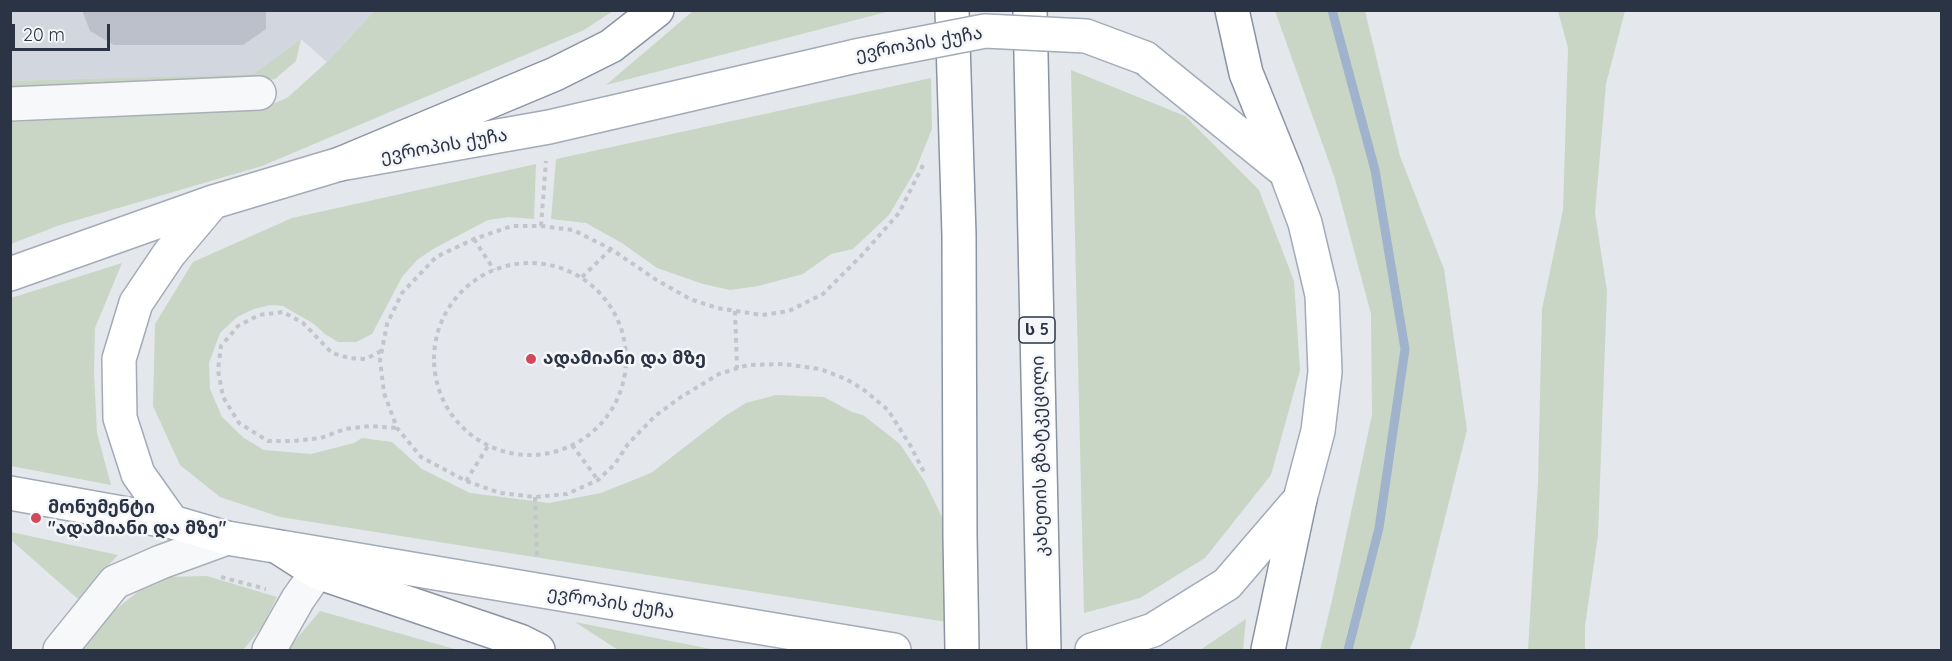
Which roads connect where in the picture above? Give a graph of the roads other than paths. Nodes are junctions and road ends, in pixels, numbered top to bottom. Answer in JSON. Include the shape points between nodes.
{"nodes":[{"id":1,"x":657,"y":10,"type":"edge"},
{"id":2,"x":952,"y":10,"type":"edge"},
{"id":3,"x":1030,"y":10,"type":"edge"},
{"id":4,"x":1232,"y":10,"type":"edge"},
{"id":5,"x":259,"y":93,"type":"dead end"},
{"id":6,"x":10,"y":104,"type":"edge"},
{"id":7,"x":340,"y":164,"type":"junction"},
{"id":8,"x":1286,"y":172,"type":"junction"},
{"id":9,"x":213,"y":202,"type":"junction"},
{"id":10,"x":10,"y":274,"type":"edge"},
{"id":11,"x":10,"y":493,"type":"edge"},
{"id":12,"x":1299,"y":499,"type":"junction"},
{"id":13,"x":172,"y":522,"type":"junction"},
{"id":14,"x":227,"y":538,"type":"junction"},
{"id":15,"x":278,"y":547,"type":"junction"},
{"id":16,"x":317,"y":572,"type":"junction"},
{"id":17,"x":883,"y":648,"type":"edge"},
{"id":18,"x":60,"y":651,"type":"edge"},
{"id":19,"x":269,"y":651,"type":"edge"},
{"id":20,"x":538,"y":651,"type":"edge"},
{"id":21,"x":962,"y":651,"type":"edge"},
{"id":22,"x":1044,"y":651,"type":"edge"},
{"id":23,"x":1092,"y":651,"type":"edge"},
{"id":24,"x":1268,"y":651,"type":"edge"}],
"edges":[{"from":1,"to":7,"type":"main road","via":[[611,46],[555,74]]},
{"from":2,"to":21,"type":"main road","via":[[959,235]]},
{"from":3,"to":22,"type":"main road","name":"კახეთის გზატკეცილი","number":"ს 5"},
{"from":4,"to":8,"type":"main road","via":[[1246,73]]},
{"from":5,"to":6,"type":"street"},
{"from":7,"to":8,"type":"main road","name":"ევროპის ქუჩა","bridge":true,"via":[[549,127],[855,56],[985,31],[1086,36],[1145,58]]},
{"from":7,"to":9,"type":"main road","name":"ევროპის ქუჩა"},
{"from":8,"to":12,"type":"main road","via":[[1305,223],[1322,295],[1326,372],[1318,431]]},
{"from":9,"to":10,"type":"main road","name":"ევროპის ქუჩა"},
{"from":9,"to":13,"type":"main road","via":[[169,254],[136,303],[119,359],[120,418],[138,474]]},
{"from":11,"to":13,"type":"main road","name":"ევროპის ქუჩა"},
{"from":12,"to":23,"type":"main road","via":[[1227,584],[1153,630]]},
{"from":12,"to":24,"type":"main road"},
{"from":13,"to":14,"type":"main road","name":"ევროპის ქუჩა"},
{"from":14,"to":15,"type":"main road","name":"ევროპის ქუჩა"},
{"from":14,"to":18,"type":"street","via":[[115,582]]},
{"from":15,"to":16,"type":"main road"},
{"from":15,"to":17,"type":"main road","name":"ევროპის ქუჩა"},
{"from":16,"to":19,"type":"street"},
{"from":16,"to":20,"type":"main road","via":[[520,641]]}]}
